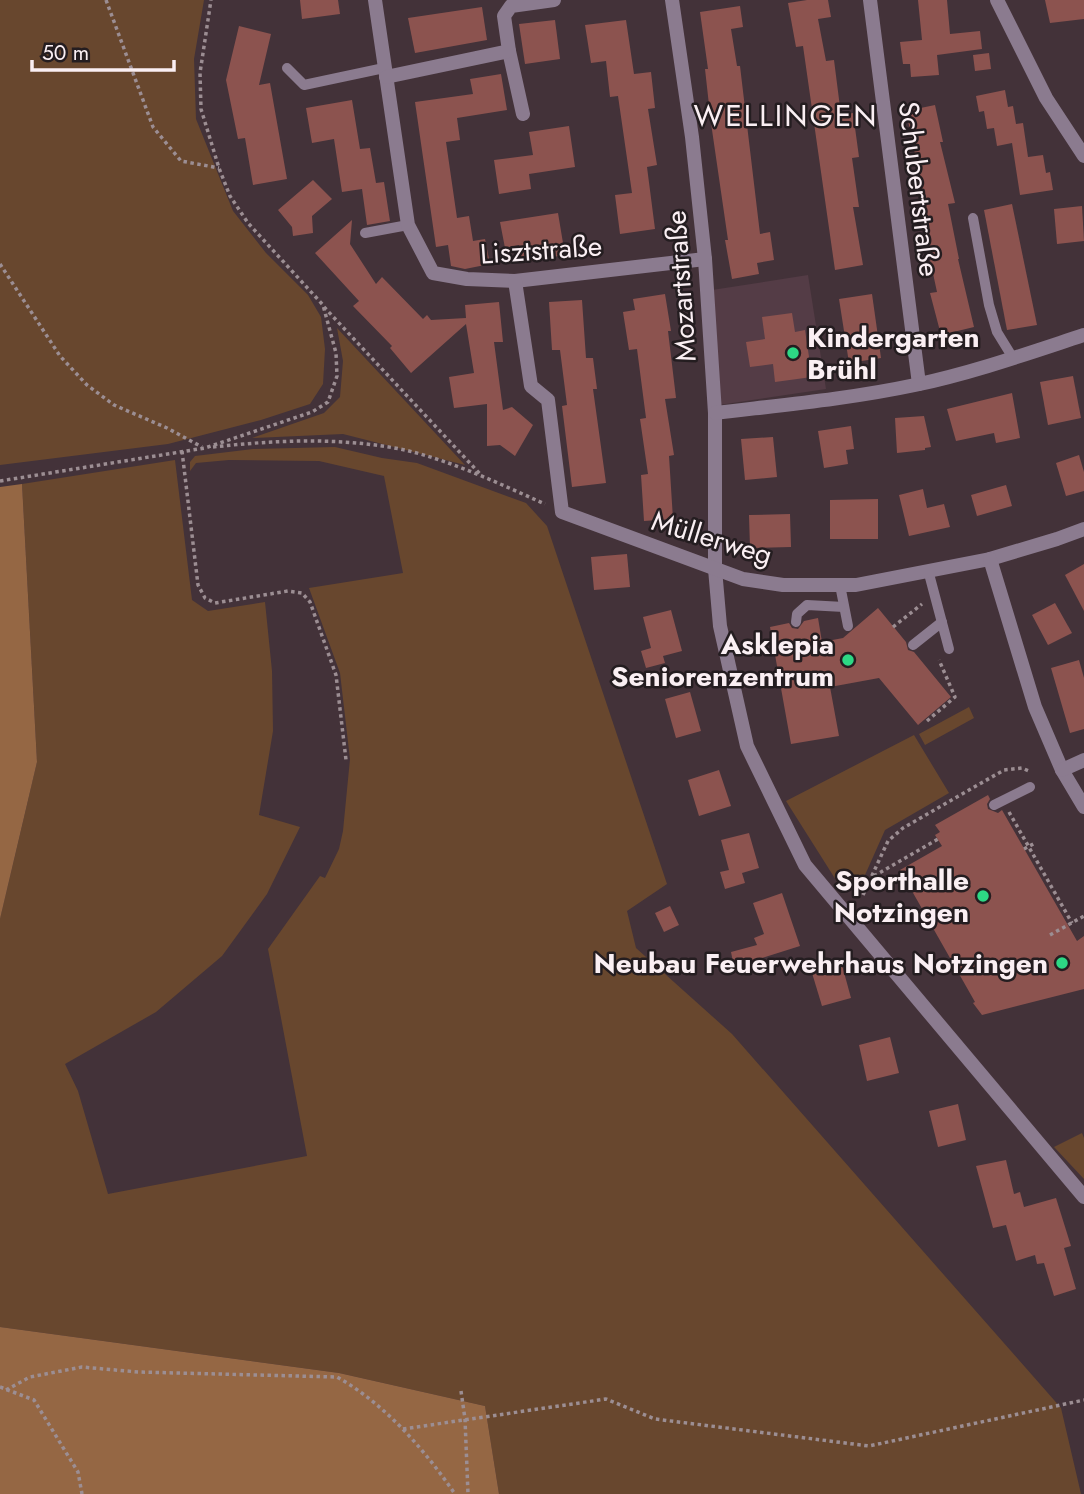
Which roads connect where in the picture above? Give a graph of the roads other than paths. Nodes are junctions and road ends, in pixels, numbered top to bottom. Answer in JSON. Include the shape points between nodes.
{"nodes":[{"id":1,"x":375,"y":0,"type":"edge"},
{"id":2,"x":554,"y":0,"type":"edge"},
{"id":3,"x":672,"y":0,"type":"edge"},
{"id":4,"x":870,"y":0,"type":"edge"},
{"id":5,"x":997,"y":0,"type":"edge"},
{"id":6,"x":509,"y":51,"type":"junction"},
{"id":7,"x":287,"y":68,"type":"dead end"},
{"id":8,"x":385,"y":72,"type":"junction"},
{"id":9,"x":523,"y":114,"type":"dead end"},
{"id":10,"x":1084,"y":156,"type":"edge"},
{"id":11,"x":973,"y":218,"type":"dead end"},
{"id":12,"x":408,"y":225,"type":"junction"},
{"id":13,"x":365,"y":233,"type":"dead end"},
{"id":14,"x":705,"y":259,"type":"junction"},
{"id":15,"x":515,"y":281,"type":"junction"},
{"id":16,"x":1084,"y":335,"type":"edge"},
{"id":17,"x":1013,"y":358,"type":"junction"},
{"id":18,"x":919,"y":384,"type":"junction"},
{"id":19,"x":715,"y":413,"type":"junction"},
{"id":20,"x":1084,"y":529,"type":"edge"},
{"id":21,"x":989,"y":559,"type":"junction"},
{"id":22,"x":715,"y":569,"type":"junction"},
{"id":23,"x":929,"y":570,"type":"junction"},
{"id":24,"x":840,"y":585,"type":"junction"},
{"id":25,"x":844,"y":607,"type":"junction"},
{"id":26,"x":796,"y":622,"type":"dead end"},
{"id":27,"x":942,"y":622,"type":"junction"},
{"id":28,"x":848,"y":626,"type":"dead end"},
{"id":29,"x":913,"y":645,"type":"dead end"},
{"id":30,"x":949,"y":649,"type":"dead end"},
{"id":31,"x":1084,"y":760,"type":"edge"},
{"id":32,"x":1062,"y":770,"type":"junction"},
{"id":33,"x":1030,"y":787,"type":"dead end"},
{"id":34,"x":998,"y":803,"type":"road end"},
{"id":35,"x":1084,"y":807,"type":"edge"},
{"id":36,"x":1084,"y":1197,"type":"edge"}],
"edges":[{"from":1,"to":8,"type":"street","name":"Lisztstraße"},
{"from":2,"to":6,"type":"street","via":[[511,6],[504,16]]},
{"from":3,"to":14,"type":"street","name":"Mozartstraße"},
{"from":4,"to":18,"type":"street","name":"Schubertstraße"},
{"from":5,"to":10,"type":"street","via":[[1045,98]]},
{"from":6,"to":8,"type":"street"},
{"from":6,"to":9,"type":"street"},
{"from":7,"to":8,"type":"lane","via":[[304,85]]},
{"from":8,"to":12,"type":"street","name":"Lisztstraße"},
{"from":11,"to":17,"type":"lane","via":[[989,305],[997,332]]},
{"from":12,"to":13,"type":"lane"},
{"from":12,"to":15,"type":"street","name":"Lisztstraße","via":[[433,273]]},
{"from":14,"to":15,"type":"street","name":"Lisztstraße"},
{"from":14,"to":19,"type":"street","name":"Mozartstraße"},
{"from":15,"to":22,"type":"street","name":"Müllerweg","via":[[531,386],[548,400],[562,512]]},
{"from":16,"to":17,"type":"street"},
{"from":17,"to":18,"type":"street"},
{"from":18,"to":19,"type":"street"},
{"from":19,"to":22,"type":"street","name":"Mozartstraße"},
{"from":20,"to":21,"type":"street","name":"Müllerweg"},
{"from":21,"to":23,"type":"street","name":"Müllerweg"},
{"from":21,"to":32,"type":"street","via":[[1034,707]]},
{"from":22,"to":24,"type":"street","name":"Müllerweg","via":[[783,585]]},
{"from":22,"to":36,"type":"street","name":"Mozartstraße","via":[[720,626],[747,746],[805,865]]},
{"from":23,"to":24,"type":"street","name":"Müllerweg"},
{"from":23,"to":27,"type":"lane"},
{"from":24,"to":25,"type":"lane"},
{"from":25,"to":26,"type":"lane","via":[[807,605],[797,614]]},
{"from":25,"to":28,"type":"lane"},
{"from":27,"to":29,"type":"lane"},
{"from":27,"to":30,"type":"lane"},
{"from":31,"to":32,"type":"street"},
{"from":32,"to":35,"type":"street"},
{"from":33,"to":34,"type":"lane"}]}
